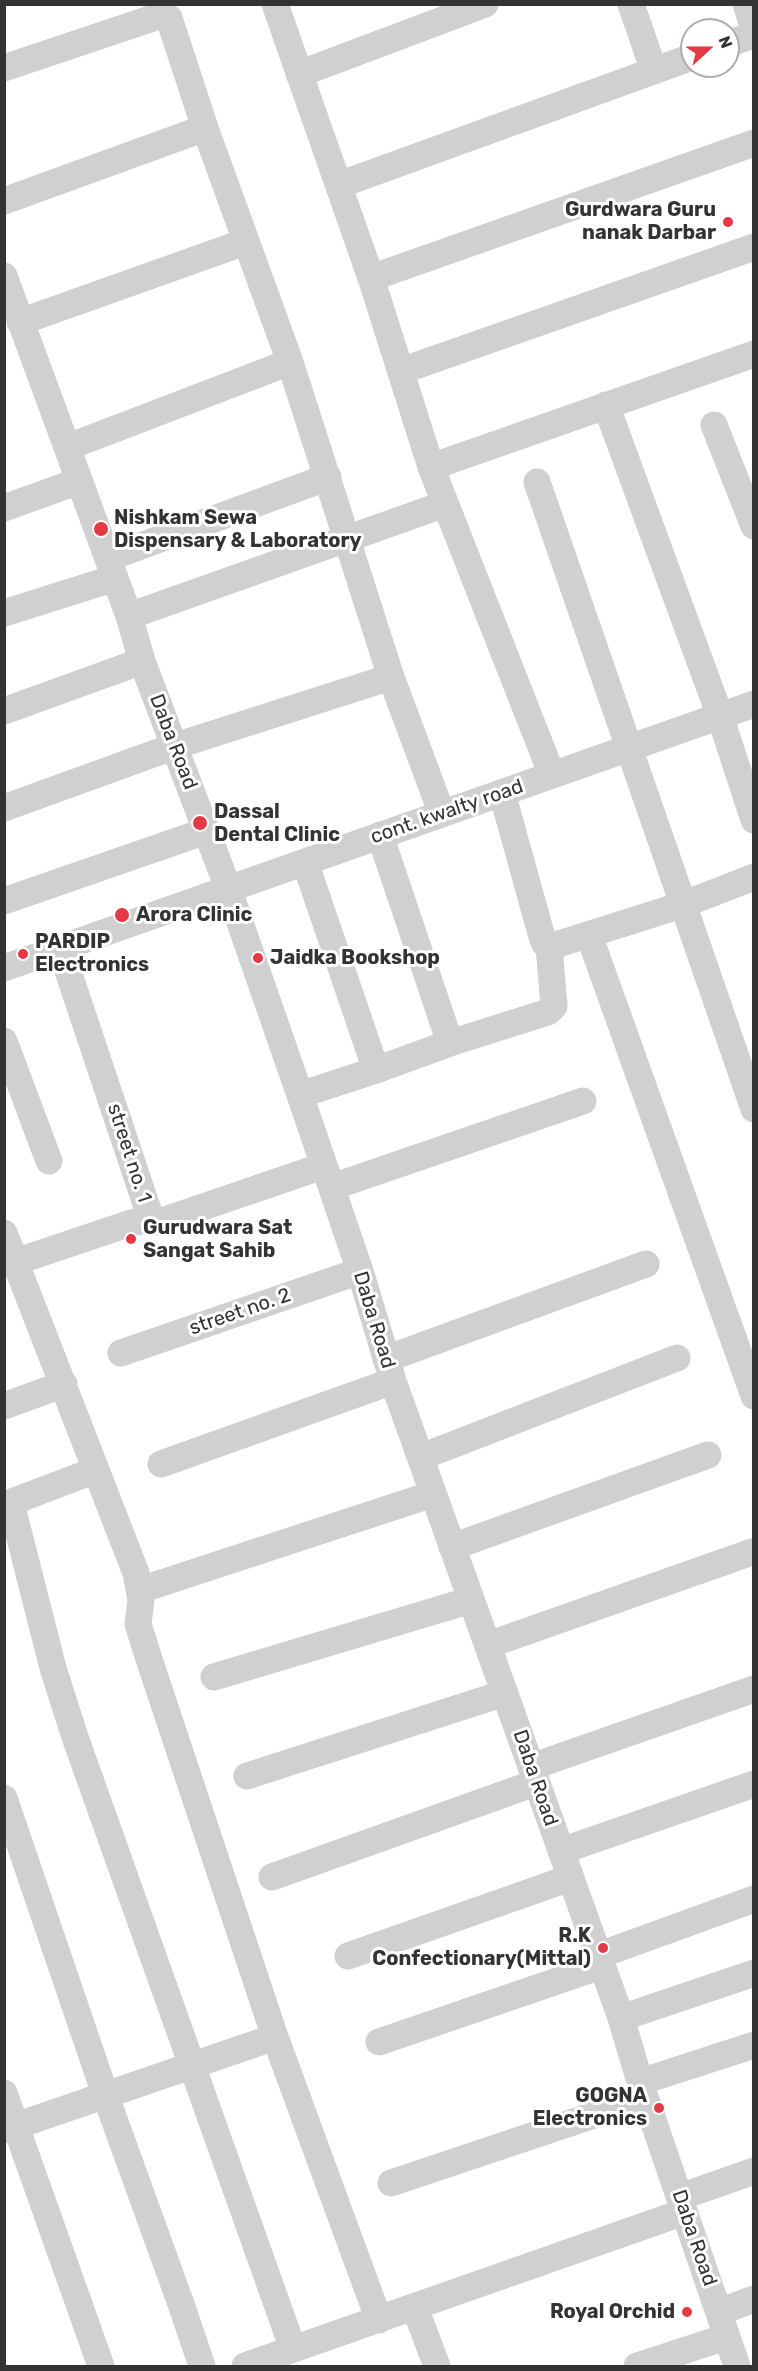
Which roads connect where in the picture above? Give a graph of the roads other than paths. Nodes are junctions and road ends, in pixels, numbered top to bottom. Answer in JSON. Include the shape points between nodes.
{"nodes":[{"id":1,"x":276,"y":4,"type":"edge"},
{"id":2,"x":485,"y":4,"type":"edge"},
{"id":3,"x":631,"y":4,"type":"edge"},
{"id":4,"x":746,"y":4,"type":"edge"},
{"id":5,"x":753,"y":30,"type":"edge"},
{"id":6,"x":740,"y":40,"type":"edge"},
{"id":7,"x":680,"y":61,"type":"edge"},
{"id":8,"x":4,"y":68,"type":"edge"},
{"id":9,"x":654,"y":71,"type":"junction"},
{"id":10,"x":299,"y":74,"type":"junction"},
{"id":11,"x":205,"y":128,"type":"junction"},
{"id":12,"x":753,"y":143,"type":"edge"},
{"id":13,"x":339,"y":185,"type":"junction"},
{"id":14,"x":4,"y":201,"type":"edge"},
{"id":15,"x":245,"y":242,"type":"junction"},
{"id":16,"x":753,"y":247,"type":"edge"},
{"id":17,"x":4,"y":276,"type":"edge"},
{"id":18,"x":371,"y":278,"type":"junction"},
{"id":19,"x":14,"y":317,"type":"edge"},
{"id":20,"x":753,"y":354,"type":"edge"},
{"id":21,"x":290,"y":362,"type":"junction"},
{"id":22,"x":401,"y":370,"type":"junction"},
{"id":23,"x":606,"y":405,"type":"junction"},
{"id":24,"x":714,"y":425,"type":"dead end"},
{"id":25,"x":68,"y":447,"type":"junction"},
{"id":26,"x":430,"y":467,"type":"junction"},
{"id":27,"x":328,"y":477,"type":"junction"},
{"id":28,"x":79,"y":481,"type":"junction"},
{"id":29,"x":537,"y":482,"type":"dead end"},
{"id":30,"x":445,"y":504,"type":"junction"},
{"id":31,"x":4,"y":508,"type":"edge"},
{"id":32,"x":753,"y":526,"type":"edge"},
{"id":33,"x":348,"y":539,"type":"junction"},
{"id":34,"x":111,"y":568,"type":"junction"},
{"id":35,"x":4,"y":613,"type":"edge"},
{"id":36,"x":129,"y":616,"type":"junction"},
{"id":37,"x":142,"y":661,"type":"junction"},
{"id":38,"x":391,"y":677,"type":"junction"},
{"id":39,"x":753,"y":704,"type":"edge"},
{"id":40,"x":4,"y":711,"type":"edge"},
{"id":41,"x":720,"y":716,"type":"junction"},
{"id":42,"x":175,"y":746,"type":"junction"},
{"id":43,"x":628,"y":749,"type":"junction"},
{"id":44,"x":552,"y":775,"type":"junction"},
{"id":45,"x":502,"y":793,"type":"junction"},
{"id":46,"x":4,"y":808,"type":"edge"},
{"id":47,"x":442,"y":814,"type":"junction"},
{"id":48,"x":753,"y":820,"type":"edge"},
{"id":49,"x":206,"y":831,"type":"junction"},
{"id":50,"x":380,"y":835,"type":"junction"},
{"id":51,"x":305,"y":861,"type":"junction"},
{"id":52,"x":753,"y":877,"type":"edge"},
{"id":53,"x":228,"y":888,"type":"junction"},
{"id":54,"x":4,"y":901,"type":"edge"},
{"id":55,"x":682,"y":904,"type":"junction"},
{"id":56,"x":589,"y":935,"type":"junction"},
{"id":57,"x":549,"y":946,"type":"junction"},
{"id":58,"x":60,"y":947,"type":"junction"},
{"id":59,"x":4,"y":968,"type":"edge"},
{"id":60,"x":4,"y":1041,"type":"edge"},
{"id":61,"x":450,"y":1042,"type":"junction"},
{"id":62,"x":376,"y":1070,"type":"junction"},
{"id":63,"x":300,"y":1095,"type":"junction"},
{"id":64,"x":583,"y":1101,"type":"dead end"},
{"id":65,"x":753,"y":1109,"type":"edge"},
{"id":66,"x":49,"y":1161,"type":"dead end"},
{"id":67,"x":328,"y":1176,"type":"junction"},
{"id":68,"x":150,"y":1219,"type":"junction"},
{"id":69,"x":4,"y":1233,"type":"edge"},
{"id":70,"x":15,"y":1262,"type":"junction"},
{"id":71,"x":646,"y":1264,"type":"dead end"},
{"id":72,"x":360,"y":1271,"type":"junction"},
{"id":73,"x":15,"y":1295,"type":"edge"},
{"id":74,"x":121,"y":1353,"type":"dead end"},
{"id":75,"x":677,"y":1358,"type":"dead end"},
{"id":76,"x":389,"y":1370,"type":"junction"},
{"id":77,"x":64,"y":1384,"type":"junction"},
{"id":78,"x":753,"y":1395,"type":"edge"},
{"id":79,"x":4,"y":1406,"type":"edge"},
{"id":80,"x":708,"y":1455,"type":"dead end"},
{"id":81,"x":421,"y":1457,"type":"junction"},
{"id":82,"x":160,"y":1464,"type":"dead end"},
{"id":83,"x":96,"y":1470,"type":"junction"},
{"id":84,"x":433,"y":1494,"type":"junction"},
{"id":85,"x":8,"y":1504,"type":"edge"},
{"id":86,"x":452,"y":1547,"type":"junction"},
{"id":87,"x":752,"y":1552,"type":"edge"},
{"id":88,"x":140,"y":1590,"type":"junction"},
{"id":89,"x":471,"y":1600,"type":"junction"},
{"id":90,"x":488,"y":1645,"type":"junction"},
{"id":91,"x":214,"y":1677,"type":"dead end"},
{"id":92,"x":753,"y":1689,"type":"edge"},
{"id":93,"x":505,"y":1693,"type":"junction"},
{"id":94,"x":533,"y":1775,"type":"junction"},
{"id":95,"x":248,"y":1776,"type":"dead end"},
{"id":96,"x":753,"y":1784,"type":"edge"},
{"id":97,"x":4,"y":1798,"type":"edge"},
{"id":98,"x":561,"y":1851,"type":"junction"},
{"id":99,"x":272,"y":1877,"type":"dead end"},
{"id":100,"x":570,"y":1878,"type":"junction"},
{"id":101,"x":753,"y":1899,"type":"edge"},
{"id":102,"x":348,"y":1956,"type":"dead end"},
{"id":103,"x":599,"y":1961,"type":"junction"},
{"id":104,"x":753,"y":1973,"type":"edge"},
{"id":105,"x":621,"y":2018,"type":"junction"},
{"id":106,"x":275,"y":2037,"type":"junction"},
{"id":107,"x":379,"y":2042,"type":"dead end"},
{"id":108,"x":753,"y":2045,"type":"edge"},
{"id":109,"x":193,"y":2064,"type":"junction"},
{"id":110,"x":643,"y":2090,"type":"junction"},
{"id":111,"x":4,"y":2093,"type":"edge"},
{"id":112,"x":105,"y":2094,"type":"junction"},
{"id":113,"x":10,"y":2128,"type":"edge"},
{"id":114,"x":753,"y":2171,"type":"edge"},
{"id":115,"x":391,"y":2183,"type":"dead end"},
{"id":116,"x":682,"y":2205,"type":"junction"},
{"id":117,"x":753,"y":2299,"type":"edge"},
{"id":118,"x":415,"y":2308,"type":"junction"},
{"id":119,"x":379,"y":2320,"type":"junction"},
{"id":120,"x":723,"y":2324,"type":"junction"},
{"id":121,"x":293,"y":2349,"type":"junction"},
{"id":122,"x":101,"y":2367,"type":"edge"},
{"id":123,"x":202,"y":2367,"type":"edge"},
{"id":124,"x":245,"y":2367,"type":"edge"},
{"id":125,"x":437,"y":2367,"type":"edge"},
{"id":126,"x":637,"y":2367,"type":"edge"},
{"id":127,"x":737,"y":2367,"type":"edge"}],
"edges":[{"from":1,"to":10,"type":"street"},
{"from":2,"to":10,"type":"street"},
{"from":3,"to":9,"type":"street"},
{"from":4,"to":5,"type":"street"},
{"from":5,"to":6,"type":"street","via":[[750,36]]},
{"from":7,"to":9,"type":"street"},
{"from":8,"to":11,"type":"street","via":[[165,15]]},
{"from":9,"to":13,"type":"street"},
{"from":10,"to":13,"type":"street"},
{"from":11,"to":14,"type":"street"},
{"from":11,"to":15,"type":"street"},
{"from":12,"to":18,"type":"street"},
{"from":13,"to":18,"type":"street"},
{"from":15,"to":19,"type":"street"},
{"from":15,"to":21,"type":"street"},
{"from":16,"to":22,"type":"street"},
{"from":17,"to":19,"type":"street","name":"Daba Road"},
{"from":18,"to":22,"type":"street"},
{"from":19,"to":25,"type":"street","name":"Daba Road"},
{"from":20,"to":23,"type":"street"},
{"from":21,"to":25,"type":"street"},
{"from":21,"to":27,"type":"street"},
{"from":22,"to":26,"type":"street"},
{"from":23,"to":26,"type":"street"},
{"from":23,"to":41,"type":"street"},
{"from":24,"to":32,"type":"street"},
{"from":25,"to":28,"type":"street","name":"Daba Road"},
{"from":26,"to":30,"type":"street"},
{"from":27,"to":33,"type":"street"},
{"from":27,"to":34,"type":"street"},
{"from":28,"to":31,"type":"street"},
{"from":28,"to":34,"type":"street","name":"Daba Road"},
{"from":29,"to":43,"type":"street"},
{"from":30,"to":33,"type":"street"},
{"from":30,"to":44,"type":"street"},
{"from":33,"to":36,"type":"street"},
{"from":33,"to":38,"type":"street"},
{"from":34,"to":35,"type":"street"},
{"from":34,"to":36,"type":"street","name":"Daba Road"},
{"from":36,"to":37,"type":"street","name":"Daba Road"},
{"from":37,"to":40,"type":"street"},
{"from":37,"to":42,"type":"street","name":"Daba Road"},
{"from":38,"to":42,"type":"street"},
{"from":38,"to":47,"type":"street"},
{"from":39,"to":41,"type":"street","name":"cont. kwalty road"},
{"from":41,"to":43,"type":"street","name":"cont. kwalty road"},
{"from":41,"to":48,"type":"street"},
{"from":42,"to":46,"type":"street"},
{"from":42,"to":49,"type":"street","name":"Daba Road"},
{"from":43,"to":44,"type":"street","name":"cont. kwalty road"},
{"from":43,"to":55,"type":"street"},
{"from":44,"to":45,"type":"street","name":"cont. kwalty road"},
{"from":45,"to":47,"type":"street","name":"cont. kwalty road"},
{"from":45,"to":57,"type":"street","via":[[542,937]]},
{"from":47,"to":50,"type":"street","name":"cont. kwalty road"},
{"from":49,"to":53,"type":"street","name":"Daba Road"},
{"from":49,"to":54,"type":"street"},
{"from":50,"to":51,"type":"street","name":"cont. kwalty road"},
{"from":50,"to":61,"type":"street"},
{"from":51,"to":53,"type":"street","name":"cont. kwalty road"},
{"from":51,"to":62,"type":"street"},
{"from":52,"to":55,"type":"street"},
{"from":53,"to":58,"type":"street","name":"cont. kwalty road"},
{"from":53,"to":63,"type":"street","name":"Daba Road"},
{"from":55,"to":56,"type":"street"},
{"from":55,"to":65,"type":"street"},
{"from":56,"to":57,"type":"street"},
{"from":56,"to":78,"type":"street"},
{"from":57,"to":61,"type":"street","via":[[555,1001],[551,1009]]},
{"from":58,"to":59,"type":"street","name":"cont. kwalty road"},
{"from":58,"to":68,"type":"street","name":"street no. 1"},
{"from":60,"to":66,"type":"street"},
{"from":61,"to":62,"type":"street"},
{"from":62,"to":63,"type":"street"},
{"from":63,"to":67,"type":"street","name":"Daba Road"},
{"from":64,"to":67,"type":"street","name":"street no. 1"},
{"from":67,"to":68,"type":"street","name":"street no. 1","via":[[159,1222]]},
{"from":67,"to":72,"type":"street","name":"Daba Road"},
{"from":68,"to":70,"type":"street","via":[[130,1222]]},
{"from":69,"to":70,"type":"street"},
{"from":70,"to":73,"type":"street"},
{"from":71,"to":76,"type":"street"},
{"from":72,"to":74,"type":"street","name":"street no. 2"},
{"from":72,"to":76,"type":"street","name":"Daba Road"},
{"from":73,"to":77,"type":"street"},
{"from":75,"to":81,"type":"street"},
{"from":76,"to":81,"type":"street","name":"Daba Road"},
{"from":76,"to":82,"type":"street"},
{"from":77,"to":79,"type":"street"},
{"from":77,"to":83,"type":"street"},
{"from":80,"to":86,"type":"street"},
{"from":81,"to":84,"type":"street","name":"Daba Road"},
{"from":83,"to":85,"type":"street"},
{"from":83,"to":88,"type":"street"},
{"from":84,"to":86,"type":"street","name":"Daba Road"},
{"from":84,"to":88,"type":"street"},
{"from":85,"to":109,"type":"street","via":[[75,1737]]},
{"from":86,"to":89,"type":"street","name":"Daba Road"},
{"from":87,"to":90,"type":"street"},
{"from":88,"to":106,"type":"street","via":[[141,1634]]},
{"from":89,"to":90,"type":"street","name":"Daba Road"},
{"from":89,"to":91,"type":"street"},
{"from":90,"to":93,"type":"street","name":"Daba Road"},
{"from":92,"to":94,"type":"street"},
{"from":93,"to":94,"type":"street","name":"Daba Road"},
{"from":93,"to":95,"type":"street"},
{"from":94,"to":98,"type":"street","name":"Daba Road"},
{"from":94,"to":99,"type":"street"},
{"from":96,"to":98,"type":"street"},
{"from":97,"to":112,"type":"street"},
{"from":98,"to":100,"type":"street","name":"Daba Road"},
{"from":100,"to":102,"type":"street"},
{"from":100,"to":103,"type":"street","name":"Daba Road"},
{"from":101,"to":103,"type":"street"},
{"from":103,"to":105,"type":"street","name":"Daba Road"},
{"from":103,"to":107,"type":"street"},
{"from":104,"to":105,"type":"street"},
{"from":105,"to":110,"type":"street","name":"Daba Road"},
{"from":106,"to":109,"type":"street"},
{"from":106,"to":119,"type":"street"},
{"from":108,"to":110,"type":"street"},
{"from":109,"to":112,"type":"street"},
{"from":109,"to":121,"type":"street"},
{"from":110,"to":115,"type":"street"},
{"from":110,"to":116,"type":"street","name":"Daba Road"},
{"from":111,"to":113,"type":"street"},
{"from":112,"to":113,"type":"street"},
{"from":112,"to":123,"type":"street"},
{"from":113,"to":122,"type":"street"},
{"from":114,"to":116,"type":"street"},
{"from":116,"to":118,"type":"street"},
{"from":116,"to":120,"type":"street","name":"Daba Road"},
{"from":117,"to":120,"type":"street"},
{"from":118,"to":119,"type":"street"},
{"from":118,"to":125,"type":"street"},
{"from":119,"to":121,"type":"street"},
{"from":120,"to":126,"type":"street"},
{"from":120,"to":127,"type":"street","name":"Daba Road"},
{"from":121,"to":124,"type":"street"}]}
